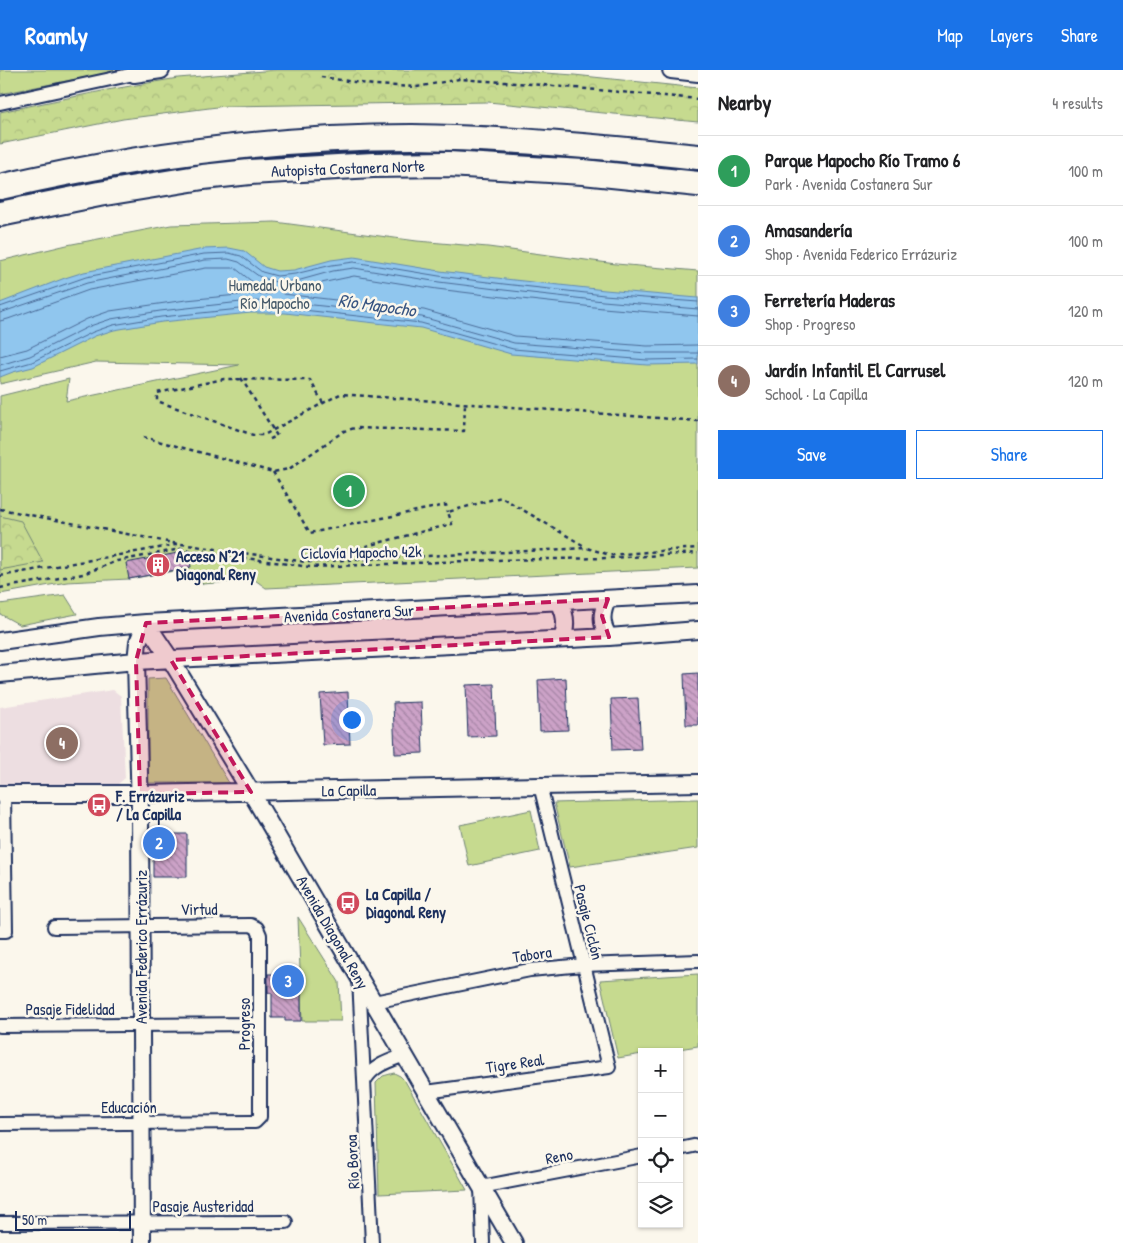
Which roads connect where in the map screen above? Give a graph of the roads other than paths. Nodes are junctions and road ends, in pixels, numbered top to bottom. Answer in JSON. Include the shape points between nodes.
{"nodes":[{"id":1,"x":161,"y":70,"type":"edge"},
{"id":2,"x":671,"y":70,"type":"edge"},
{"id":3,"x":135,"y":72,"type":"edge"},
{"id":4,"x":698,"y":73,"type":"edge"},
{"id":5,"x":0,"y":103,"type":"edge"},
{"id":6,"x":698,"y":156,"type":"edge"},
{"id":7,"x":698,"y":184,"type":"edge"},
{"id":8,"x":0,"y":187,"type":"edge"},
{"id":9,"x":0,"y":214,"type":"edge"},
{"id":10,"x":698,"y":594,"type":"edge"},
{"id":11,"x":608,"y":599,"type":"junction"},
{"id":12,"x":559,"y":602,"type":"junction"},
{"id":13,"x":146,"y":623,"type":"junction"},
{"id":14,"x":698,"y":630,"type":"edge"},
{"id":15,"x":610,"y":637,"type":"junction"},
{"id":16,"x":562,"y":639,"type":"junction"},
{"id":17,"x":0,"y":641,"type":"edge"},
{"id":18,"x":171,"y":660,"type":"junction"},
{"id":19,"x":136,"y":661,"type":"junction"},
{"id":20,"x":0,"y":674,"type":"edge"},
{"id":21,"x":698,"y":783,"type":"edge"},
{"id":22,"x":540,"y":785,"type":"junction"},
{"id":23,"x":251,"y":792,"type":"junction"},
{"id":24,"x":2,"y":794,"type":"edge"},
{"id":25,"x":140,"y":794,"type":"junction"},
{"id":26,"x":54,"y":926,"type":"dead end"},
{"id":27,"x":140,"y":926,"type":"junction"},
{"id":28,"x":257,"y":928,"type":"joint"},
{"id":29,"x":3,"y":931,"type":"edge"},
{"id":30,"x":698,"y":961,"type":"edge"},
{"id":31,"x":583,"y":964,"type":"junction"},
{"id":32,"x":358,"y":975,"type":"junction"},
{"id":33,"x":374,"y":1002,"type":"junction"},
{"id":34,"x":260,"y":1024,"type":"junction"},
{"id":35,"x":141,"y":1025,"type":"junction"},
{"id":36,"x":0,"y":1026,"type":"edge"},
{"id":37,"x":405,"y":1055,"type":"junction"},
{"id":38,"x":609,"y":1067,"type":"joint"},
{"id":39,"x":365,"y":1080,"type":"junction"},
{"id":40,"x":426,"y":1092,"type":"junction"},
{"id":41,"x":258,"y":1120,"type":"joint"},
{"id":42,"x":142,"y":1123,"type":"junction"},
{"id":43,"x":0,"y":1124,"type":"edge"},
{"id":44,"x":698,"y":1145,"type":"edge"},
{"id":45,"x":683,"y":1148,"type":"edge"},
{"id":46,"x":638,"y":1157,"type":"edge"},
{"id":47,"x":482,"y":1187,"type":"junction"},
{"id":48,"x":142,"y":1222,"type":"junction"},
{"id":49,"x":286,"y":1222,"type":"dead end"},
{"id":50,"x":0,"y":1223,"type":"edge"},
{"id":51,"x":142,"y":1243,"type":"edge"},
{"id":52,"x":372,"y":1243,"type":"edge"},
{"id":53,"x":483,"y":1243,"type":"edge"},
{"id":54,"x":514,"y":1243,"type":"edge"}],
"edges":[{"from":1,"to":3,"type":"street"},
{"from":2,"to":4,"type":"street"},
{"from":3,"to":5,"type":"street"},
{"from":6,"to":8,"type":"highway","name":"Autopista Costanera Norte","via":[[530,141],[352,138],[172,154]]},
{"from":7,"to":9,"type":"highway","name":"Autopista Costanera Norte","via":[[582,172],[448,164],[373,165],[203,177]]},
{"from":10,"to":11,"type":"street","name":"Avenida Costanera Sur"},
{"from":11,"to":12,"type":"street","name":"Avenida Costanera Sur"},
{"from":11,"to":15,"type":"street","via":[[602,620]]},
{"from":12,"to":13,"type":"street","name":"Avenida Costanera Sur"},
{"from":12,"to":16,"type":"street","via":[[565,620]]},
{"from":13,"to":17,"type":"street","name":"Avenida Costanera Sur"},
{"from":13,"to":18,"type":"street","name":"Avenida Diagonal Reny"},
{"from":13,"to":19,"type":"street","name":"Avenida Federico Errázuriz","via":[[138,642]]},
{"from":14,"to":15,"type":"street"},
{"from":15,"to":16,"type":"street"},
{"from":16,"to":18,"type":"street"},
{"from":18,"to":19,"type":"street"},
{"from":18,"to":23,"type":"street","name":"Avenida Diagonal Reny"},
{"from":19,"to":20,"type":"street"},
{"from":19,"to":25,"type":"street","name":"Avenida Federico Errázuriz"},
{"from":21,"to":22,"type":"street","name":"La Capilla"},
{"from":22,"to":23,"type":"street","name":"La Capilla"},
{"from":22,"to":31,"type":"street","name":"Pasaje Ciclón"},
{"from":23,"to":25,"type":"street","name":"La Capilla"},
{"from":23,"to":32,"type":"street","name":"Avenida Diagonal Reny"},
{"from":24,"to":25,"type":"street","name":"La Capilla"},
{"from":24,"to":29,"type":"street"},
{"from":25,"to":27,"type":"street","name":"Avenida Federico Errázuriz"},
{"from":26,"to":27,"type":"street","name":"Virtud"},
{"from":27,"to":28,"type":"street","name":"Virtud","via":[[251,925]]},
{"from":27,"to":35,"type":"street","name":"Avenida Federico Errázuriz"},
{"from":28,"to":34,"type":"street","name":"Progreso","via":[[260,935]]},
{"from":30,"to":31,"type":"street","name":"Tabora"},
{"from":31,"to":33,"type":"street","name":"Tabora","via":[[530,970]]},
{"from":31,"to":38,"type":"street","name":"Pasaje Ciclón"},
{"from":32,"to":33,"type":"street","name":"Avenida Diagonal Reny"},
{"from":32,"to":39,"type":"street","name":"Río Boroa"},
{"from":33,"to":37,"type":"street","name":"Avenida Diagonal Reny"},
{"from":34,"to":35,"type":"street","name":"Pasaje Fidelidad"},
{"from":34,"to":41,"type":"street","name":"Progreso","via":[[261,1114]]},
{"from":35,"to":36,"type":"street","name":"Pasaje Fidelidad"},
{"from":35,"to":42,"type":"street","name":"Avenida Federico Errázuriz"},
{"from":37,"to":39,"type":"street","via":[[377,1066]]},
{"from":37,"to":40,"type":"street","name":"Avenida Diagonal Reny"},
{"from":38,"to":40,"type":"street","name":"Tigre Real"},
{"from":39,"to":52,"type":"street","name":"Río Boroa"},
{"from":40,"to":47,"type":"street","name":"Avenida Diagonal Reny"},
{"from":41,"to":42,"type":"street","name":"Educación"},
{"from":42,"to":43,"type":"street","name":"Educación"},
{"from":42,"to":48,"type":"street","name":"Avenida Federico Errázuriz"},
{"from":44,"to":45,"type":"street"},
{"from":46,"to":47,"type":"street","name":"Reno"},
{"from":47,"to":53,"type":"street"},
{"from":47,"to":54,"type":"street","name":"Avenida Diagonal Reny"},
{"from":48,"to":49,"type":"street","name":"Pasaje Austeridad"},
{"from":48,"to":50,"type":"street","name":"Pasaje Austeridad"},
{"from":48,"to":51,"type":"street","name":"Avenida Federico Errázuriz"}]}
